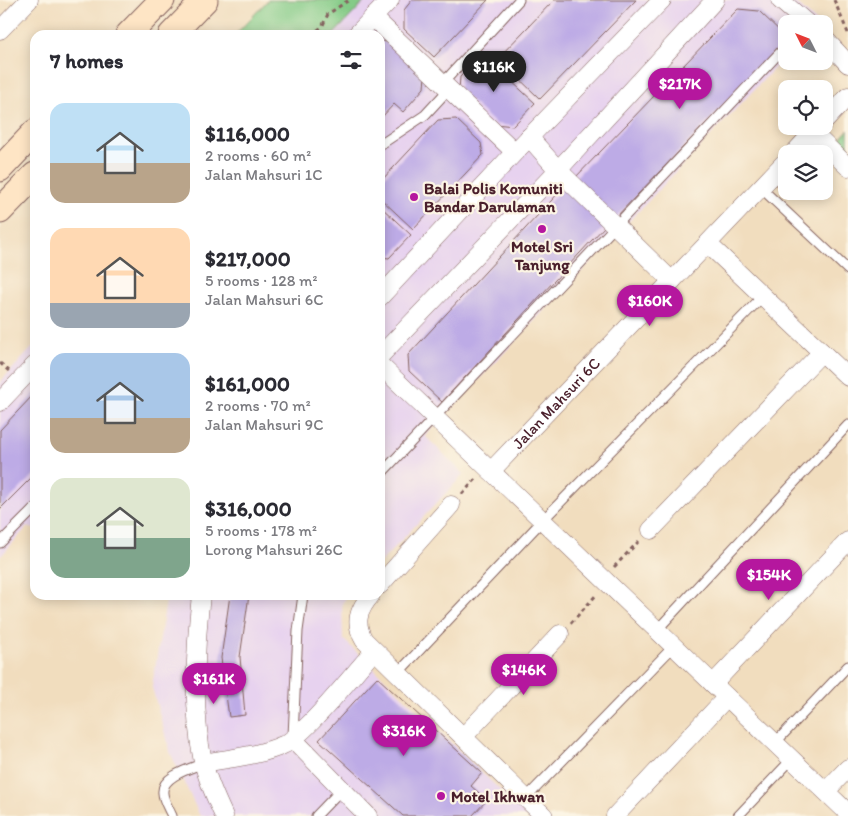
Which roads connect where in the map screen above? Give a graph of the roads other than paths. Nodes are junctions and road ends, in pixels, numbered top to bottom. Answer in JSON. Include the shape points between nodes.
{"nodes":[{"id":1,"x":29,"y":0,"type":"edge"},
{"id":2,"x":162,"y":0,"type":"edge"},
{"id":3,"x":205,"y":0,"type":"edge"},
{"id":4,"x":390,"y":0,"type":"edge"},
{"id":5,"x":519,"y":0,"type":"edge"},
{"id":6,"x":662,"y":0,"type":"edge"},
{"id":7,"x":714,"y":0,"type":"edge"},
{"id":8,"x":780,"y":0,"type":"edge"},
{"id":9,"x":798,"y":15,"type":"edge"},
{"id":10,"x":373,"y":17,"type":"junction"},
{"id":11,"x":0,"y":30,"type":"edge"},
{"id":12,"x":133,"y":30,"type":"edge"},
{"id":13,"x":177,"y":30,"type":"edge"},
{"id":14,"x":361,"y":30,"type":"edge"},
{"id":15,"x":833,"y":48,"type":"edge"},
{"id":16,"x":778,"y":54,"type":"edge"},
{"id":17,"x":848,"y":64,"type":"edge"},
{"id":18,"x":446,"y":86,"type":"junction"},
{"id":19,"x":848,"y":96,"type":"edge"},
{"id":20,"x":833,"y":112,"type":"edge"},
{"id":21,"x":811,"y":135,"type":"edge"},
{"id":22,"x":825,"y":135,"type":"edge"},
{"id":23,"x":30,"y":137,"type":"edge"},
{"id":24,"x":529,"y":137,"type":"junction"},
{"id":25,"x":385,"y":142,"type":"edge"},
{"id":26,"x":802,"y":145,"type":"edge"},
{"id":27,"x":515,"y":152,"type":"junction"},
{"id":28,"x":848,"y":166,"type":"edge"},
{"id":29,"x":0,"y":169,"type":"edge"},
{"id":30,"x":558,"y":170,"type":"junction"},
{"id":31,"x":778,"y":170,"type":"edge"},
{"id":32,"x":30,"y":180,"type":"edge"},
{"id":33,"x":761,"y":188,"type":"junction"},
{"id":34,"x":0,"y":211,"type":"edge"},
{"id":35,"x":615,"y":226,"type":"junction"},
{"id":36,"x":708,"y":244,"type":"junction"},
{"id":37,"x":848,"y":270,"type":"edge"},
{"id":38,"x":672,"y":281,"type":"junction"},
{"id":39,"x":385,"y":286,"type":"edge"},
{"id":40,"x":763,"y":296,"type":"junction"},
{"id":41,"x":385,"y":351,"type":"edge"},
{"id":42,"x":822,"y":352,"type":"junction"},
{"id":43,"x":30,"y":370,"type":"edge"},
{"id":44,"x":385,"y":370,"type":"edge"},
{"id":45,"x":848,"y":377,"type":"edge"},
{"id":46,"x":0,"y":402,"type":"edge"},
{"id":47,"x":434,"y":417,"type":"junction"},
{"id":48,"x":848,"y":425,"type":"edge"},
{"id":49,"x":489,"y":469,"type":"junction"},
{"id":50,"x":385,"y":470,"type":"edge"},
{"id":51,"x":451,"y":505,"type":"road end"},
{"id":52,"x":30,"y":518,"type":"edge"},
{"id":53,"x":542,"y":521,"type":"junction"},
{"id":54,"x":651,"y":530,"type":"road end"},
{"id":55,"x":848,"y":541,"type":"edge"},
{"id":56,"x":0,"y":543,"type":"edge"},
{"id":57,"x":385,"y":579,"type":"edge"},
{"id":58,"x":201,"y":600,"type":"edge"},
{"id":59,"x":302,"y":600,"type":"edge"},
{"id":60,"x":368,"y":600,"type":"edge"},
{"id":61,"x":657,"y":630,"type":"junction"},
{"id":62,"x":560,"y":634,"type":"road end"},
{"id":63,"x":674,"y":646,"type":"junction"},
{"id":64,"x":367,"y":659,"type":"dead end"},
{"id":65,"x":848,"y":666,"type":"edge"},
{"id":66,"x":398,"y":673,"type":"junction"},
{"id":67,"x":713,"y":684,"type":"junction"},
{"id":68,"x":726,"y":697,"type":"junction"},
{"id":69,"x":464,"y":736,"type":"junction"},
{"id":70,"x":293,"y":739,"type":"junction"},
{"id":71,"x":775,"y":743,"type":"junction"},
{"id":72,"x":792,"y":759,"type":"junction"},
{"id":73,"x":204,"y":763,"type":"junction"},
{"id":74,"x":847,"y":770,"type":"edge"},
{"id":75,"x":342,"y":789,"type":"junction"},
{"id":76,"x":826,"y":791,"type":"junction"},
{"id":77,"x":526,"y":798,"type":"junction"},
{"id":78,"x":848,"y":813,"type":"edge"},
{"id":79,"x":172,"y":816,"type":"edge"},
{"id":80,"x":224,"y":816,"type":"edge"},
{"id":81,"x":316,"y":816,"type":"edge"},
{"id":82,"x":368,"y":816,"type":"edge"},
{"id":83,"x":544,"y":816,"type":"edge"},
{"id":84,"x":615,"y":816,"type":"edge"},
{"id":85,"x":738,"y":816,"type":"edge"}],
"edges":[{"from":1,"to":11,"type":"street"},
{"from":2,"to":12,"type":"main road"},
{"from":3,"to":13,"type":"main road"},
{"from":4,"to":10,"type":"street"},
{"from":5,"to":18,"type":"lane"},
{"from":6,"to":24,"type":"street"},
{"from":7,"to":30,"type":"street"},
{"from":8,"to":9,"type":"street"},
{"from":10,"to":14,"type":"street"},
{"from":10,"to":18,"type":"street"},
{"from":15,"to":17,"type":"street"},
{"from":16,"to":35,"type":"lane"},
{"from":18,"to":25,"type":"lane","via":[[425,115]]},
{"from":18,"to":27,"type":"street"},
{"from":19,"to":20,"type":"street"},
{"from":21,"to":26,"type":"street"},
{"from":22,"to":28,"type":"street"},
{"from":23,"to":29,"type":"main road"},
{"from":24,"to":27,"type":"street"},
{"from":24,"to":30,"type":"street"},
{"from":27,"to":39,"type":"street"},
{"from":30,"to":35,"type":"street"},
{"from":30,"to":41,"type":"street"},
{"from":31,"to":33,"type":"street","name":"Jalan Mahsuri 6C"},
{"from":32,"to":34,"type":"main road"},
{"from":33,"to":36,"type":"street","name":"Jalan Mahsuri 6C"},
{"from":33,"to":37,"type":"lane"},
{"from":35,"to":38,"type":"street"},
{"from":35,"to":47,"type":"lane"},
{"from":36,"to":38,"type":"street","name":"Jalan Mahsuri 6C"},
{"from":36,"to":40,"type":"street"},
{"from":38,"to":49,"type":"street","name":"Jalan Mahsuri 6C"},
{"from":40,"to":42,"type":"street"},
{"from":40,"to":53,"type":"lane"},
{"from":42,"to":45,"type":"street"},
{"from":42,"to":54,"type":"street"},
{"from":43,"to":46,"type":"street"},
{"from":44,"to":47,"type":"street"},
{"from":47,"to":49,"type":"street"},
{"from":47,"to":50,"type":"lane"},
{"from":48,"to":61,"type":"lane"},
{"from":49,"to":53,"type":"street"},
{"from":51,"to":57,"type":"street"},
{"from":52,"to":56,"type":"lane"},
{"from":53,"to":61,"type":"street"},
{"from":53,"to":66,"type":"lane"},
{"from":55,"to":67,"type":"street"},
{"from":58,"to":73,"type":"street","via":[[196,667],[199,737]]},
{"from":59,"to":70,"type":"lane"},
{"from":60,"to":66,"type":"street","via":[[358,614],[360,634]]},
{"from":61,"to":63,"type":"street"},
{"from":62,"to":69,"type":"street"},
{"from":63,"to":67,"type":"street"},
{"from":63,"to":77,"type":"lane"},
{"from":64,"to":70,"type":"street"},
{"from":65,"to":71,"type":"lane"},
{"from":66,"to":69,"type":"street"},
{"from":67,"to":68,"type":"street"},
{"from":68,"to":71,"type":"street"},
{"from":68,"to":84,"type":"street"},
{"from":69,"to":77,"type":"street"},
{"from":70,"to":73,"type":"street","via":[[272,750]]},
{"from":70,"to":75,"type":"street"},
{"from":71,"to":72,"type":"street"},
{"from":72,"to":76,"type":"street"},
{"from":72,"to":85,"type":"lane"},
{"from":73,"to":79,"type":"lane","via":[[175,776],[164,786],[163,793]]},
{"from":73,"to":80,"type":"street"},
{"from":74,"to":76,"type":"street"},
{"from":75,"to":81,"type":"lane"},
{"from":75,"to":82,"type":"street"},
{"from":76,"to":78,"type":"street"},
{"from":77,"to":83,"type":"street"}]}
